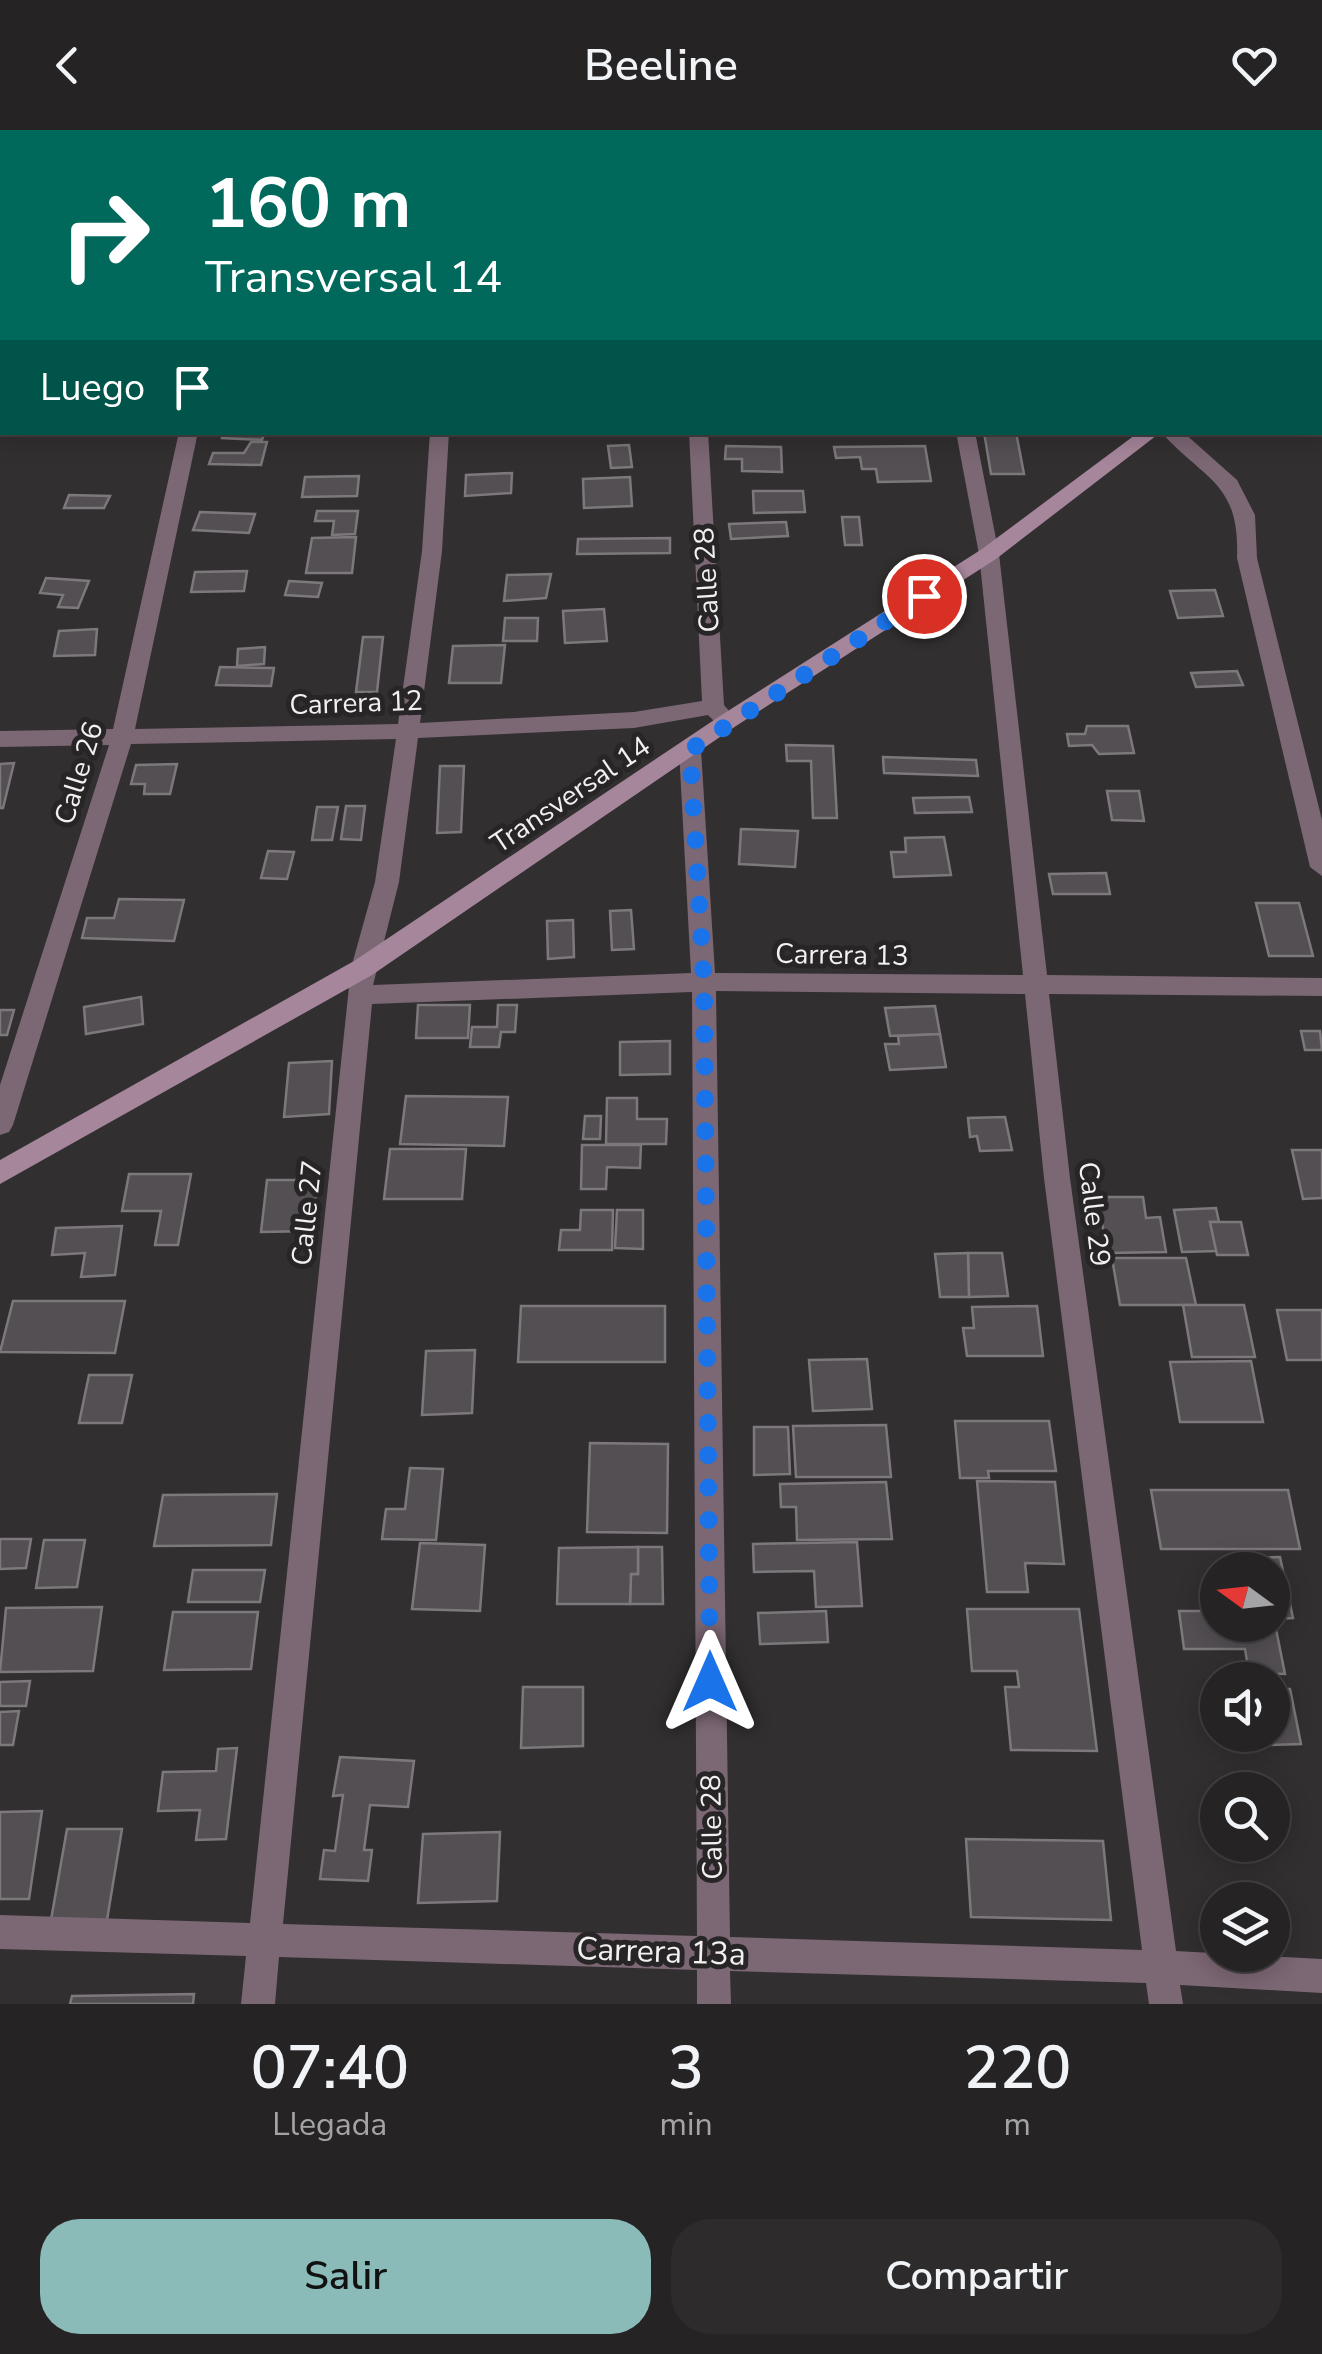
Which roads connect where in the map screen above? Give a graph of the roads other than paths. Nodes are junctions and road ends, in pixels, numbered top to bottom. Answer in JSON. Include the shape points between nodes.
{"nodes":[{"id":1,"x":188,"y":435,"type":"edge"},
{"id":2,"x":440,"y":435,"type":"edge"},
{"id":3,"x":698,"y":435,"type":"edge"},
{"id":4,"x":966,"y":435,"type":"edge"},
{"id":5,"x":1148,"y":435,"type":"edge"},
{"id":6,"x":1174,"y":435,"type":"edge"},
{"id":7,"x":989,"y":554,"type":"junction"},
{"id":8,"x":721,"y":714,"type":"junction"},
{"id":9,"x":406,"y":732,"type":"junction"},
{"id":10,"x":122,"y":738,"type":"junction"},
{"id":11,"x":0,"y":739,"type":"edge"},
{"id":12,"x":690,"y":750,"type":"junction"},
{"id":13,"x":1322,"y":867,"type":"edge"},
{"id":14,"x":362,"y":982,"type":"junction"},
{"id":15,"x":704,"y":982,"type":"junction"},
{"id":16,"x":1038,"y":986,"type":"junction"},
{"id":17,"x":1322,"y":987,"type":"edge"},
{"id":18,"x":0,"y":1124,"type":"edge"},
{"id":19,"x":0,"y":1172,"type":"edge"},
{"id":20,"x":0,"y":1932,"type":"edge"},
{"id":21,"x":266,"y":1938,"type":"junction"},
{"id":22,"x":712,"y":1954,"type":"junction"},
{"id":23,"x":1161,"y":1967,"type":"junction"},
{"id":24,"x":1322,"y":1976,"type":"edge"},
{"id":25,"x":258,"y":2004,"type":"edge"},
{"id":26,"x":714,"y":2004,"type":"edge"},
{"id":27,"x":1166,"y":2004,"type":"edge"}],
"edges":[{"from":1,"to":10,"type":"street","name":"Calle 26"},
{"from":2,"to":9,"type":"street","name":"Calle 27","via":[[432,551]]},
{"from":3,"to":8,"type":"street","name":"Calle 28"},
{"from":4,"to":7,"type":"street","name":"Calle 29"},
{"from":5,"to":7,"type":"street","name":"Transversal 14"},
{"from":6,"to":13,"type":"street","via":[[1238,489],[1250,523],[1246,558]]},
{"from":7,"to":8,"type":"street","name":"Transversal 14"},
{"from":7,"to":16,"type":"street","name":"Calle 29"},
{"from":8,"to":9,"type":"street","name":"Carrera 12"},
{"from":8,"to":12,"type":"street","name":"Transversal 14"},
{"from":9,"to":10,"type":"street","name":"Carrera 12"},
{"from":9,"to":14,"type":"street","name":"Calle 27","via":[[387,882]]},
{"from":10,"to":11,"type":"street","name":"Carrera 12"},
{"from":10,"to":18,"type":"street","name":"Calle 26"},
{"from":12,"to":14,"type":"street","name":"Transversal 14"},
{"from":12,"to":15,"type":"street","name":"Calle 28"},
{"from":14,"to":15,"type":"street","name":"Carrera 13"},
{"from":14,"to":19,"type":"street","name":"Transversal 14"},
{"from":14,"to":21,"type":"street","name":"Calle 27"},
{"from":15,"to":16,"type":"street","name":"Carrera 13"},
{"from":15,"to":22,"type":"street","name":"Calle 28"},
{"from":16,"to":17,"type":"street","name":"Carrera 13"},
{"from":16,"to":23,"type":"street","name":"Calle 29","via":[[1056,1178]]},
{"from":20,"to":21,"type":"street","name":"Carrera 13a"},
{"from":21,"to":22,"type":"street","name":"Carrera 13a"},
{"from":21,"to":25,"type":"street","name":"Calle 27"},
{"from":22,"to":23,"type":"street","name":"Carrera 13a"},
{"from":22,"to":26,"type":"street","name":"Calle 28"},
{"from":23,"to":24,"type":"street","name":"Carrera 13a"},
{"from":23,"to":27,"type":"street","name":"Calle 29"}]}
